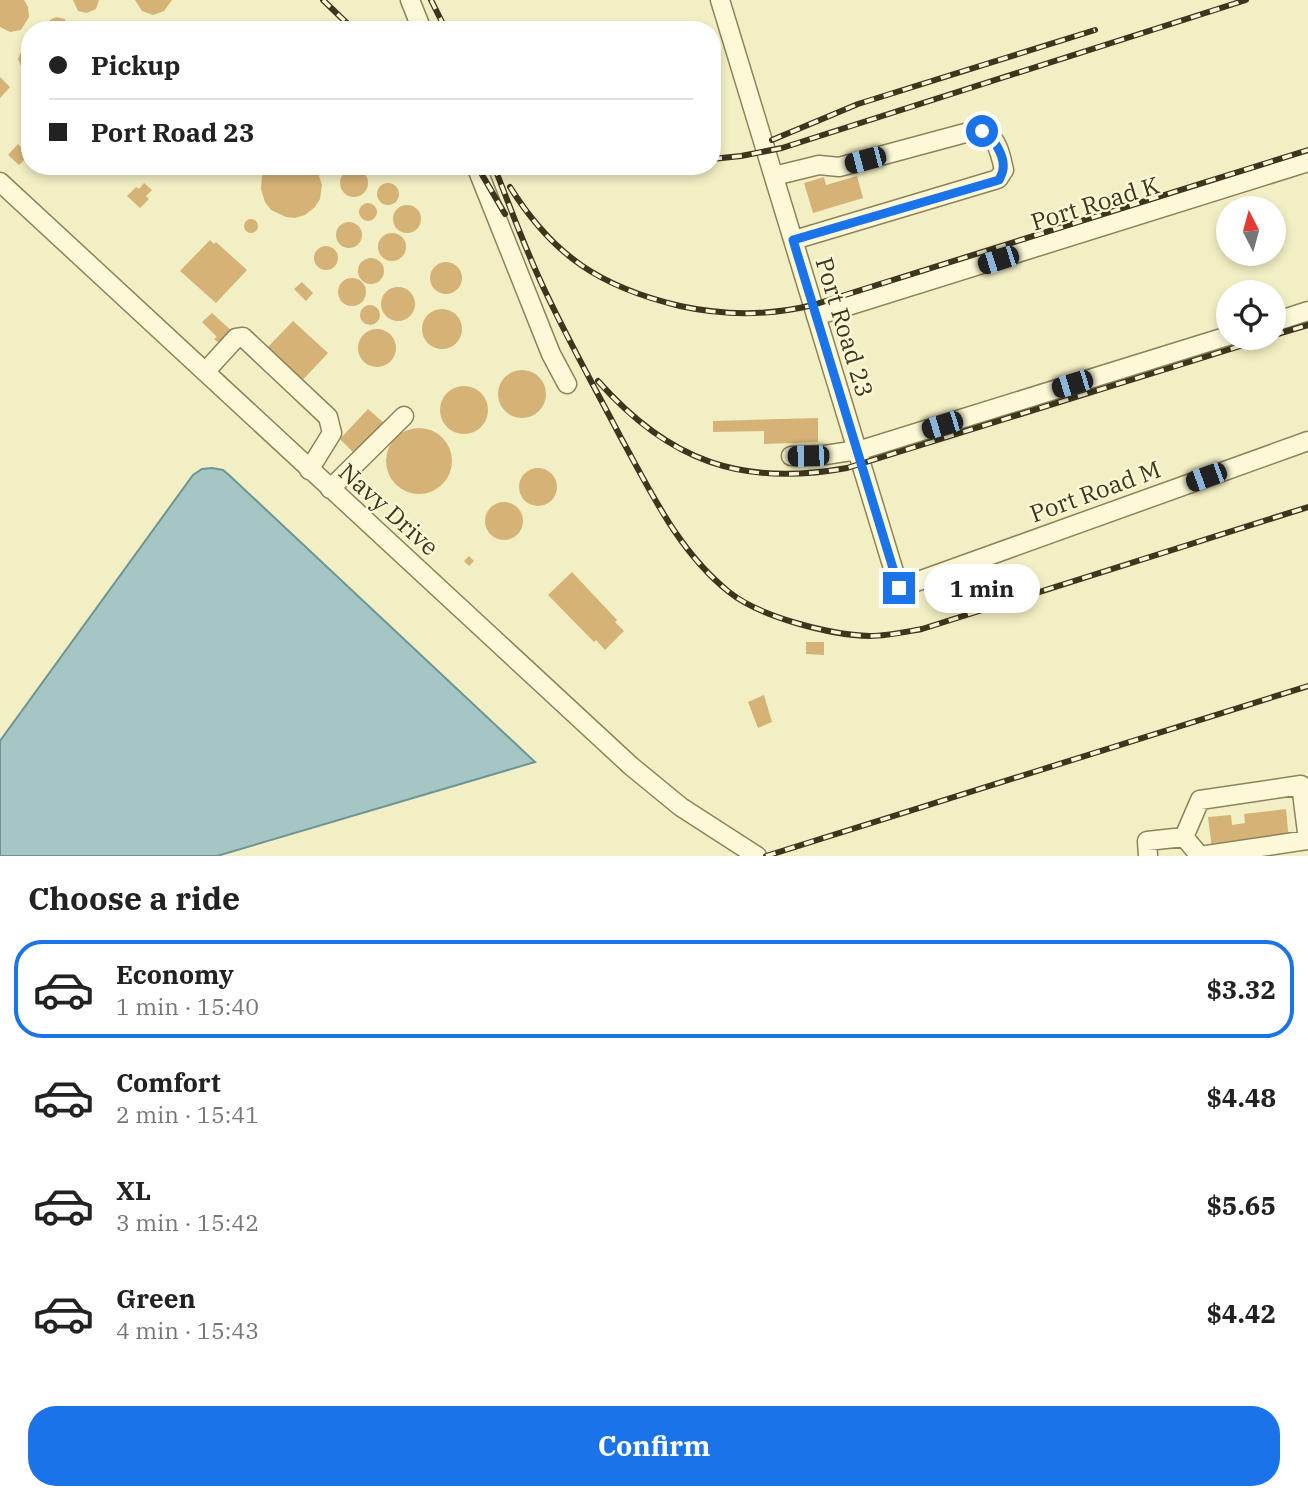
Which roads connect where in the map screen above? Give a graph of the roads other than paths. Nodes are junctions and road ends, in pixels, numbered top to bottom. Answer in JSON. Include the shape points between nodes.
{"nodes":[{"id":1,"x":410,"y":0,"type":"edge"},
{"id":2,"x":720,"y":0,"type":"edge"},
{"id":3,"x":418,"y":21,"type":"edge"},
{"id":4,"x":1308,"y":162,"type":"edge"},
{"id":5,"x":480,"y":175,"type":"edge"},
{"id":6,"x":774,"y":176,"type":"junction"},
{"id":7,"x":0,"y":183,"type":"edge"},
{"id":8,"x":793,"y":240,"type":"junction"},
{"id":9,"x":1308,"y":311,"type":"edge"},
{"id":10,"x":816,"y":316,"type":"junction"},
{"id":11,"x":1286,"y":317,"type":"edge"},
{"id":12,"x":1216,"y":340,"type":"edge"},
{"id":13,"x":205,"y":372,"type":"junction"},
{"id":14,"x":567,"y":384,"type":"dead end"},
{"id":15,"x":404,"y":416,"type":"dead end"},
{"id":16,"x":1308,"y":440,"type":"edge"},
{"id":17,"x":857,"y":451,"type":"junction"},
{"id":18,"x":792,"y":456,"type":"dead end"},
{"id":19,"x":309,"y":470,"type":"junction"},
{"id":20,"x":330,"y":489,"type":"junction"},
{"id":21,"x":899,"y":588,"type":"joint"},
{"id":22,"x":1184,"y":837,"type":"junction"},
{"id":23,"x":757,"y":856,"type":"edge"},
{"id":24,"x":1148,"y":856,"type":"edge"}],
"edges":[{"from":1,"to":3,"type":"street"},
{"from":2,"to":6,"type":"street","name":"Port Road 23"},
{"from":4,"to":10,"type":"street","name":"Port Road K"},
{"from":5,"to":14,"type":"street"},
{"from":6,"to":8,"type":"street","name":"Port Road 23"},
{"from":6,"to":8,"type":"street","via":[[819,165],[839,167],[969,132],[991,135],[1001,158],[1004,170],[999,180]]},
{"from":7,"to":13,"type":"street","name":"Navy Drive"},
{"from":8,"to":10,"type":"street","name":"Port Road 23"},
{"from":9,"to":11,"type":"street"},
{"from":10,"to":17,"type":"street","name":"Port Road 23"},
{"from":12,"to":17,"type":"street"},
{"from":13,"to":19,"type":"street","name":"Navy Drive"},
{"from":13,"to":19,"type":"street","via":[[236,338],[243,337],[328,417],[332,433]]},
{"from":15,"to":20,"type":"street"},
{"from":16,"to":21,"type":"street","name":"Port Road M"},
{"from":17,"to":18,"type":"street"},
{"from":17,"to":21,"type":"street","name":"Port Road 23"},
{"from":19,"to":20,"type":"street","name":"Navy Drive"},
{"from":20,"to":23,"type":"street","name":"Navy Drive","via":[[631,766],[681,807]]},
{"from":22,"to":22,"type":"street","via":[[1200,800],[1301,785],[1308,840],[1200,856]]},
{"from":22,"to":24,"type":"street","via":[[1147,841]]}]}
